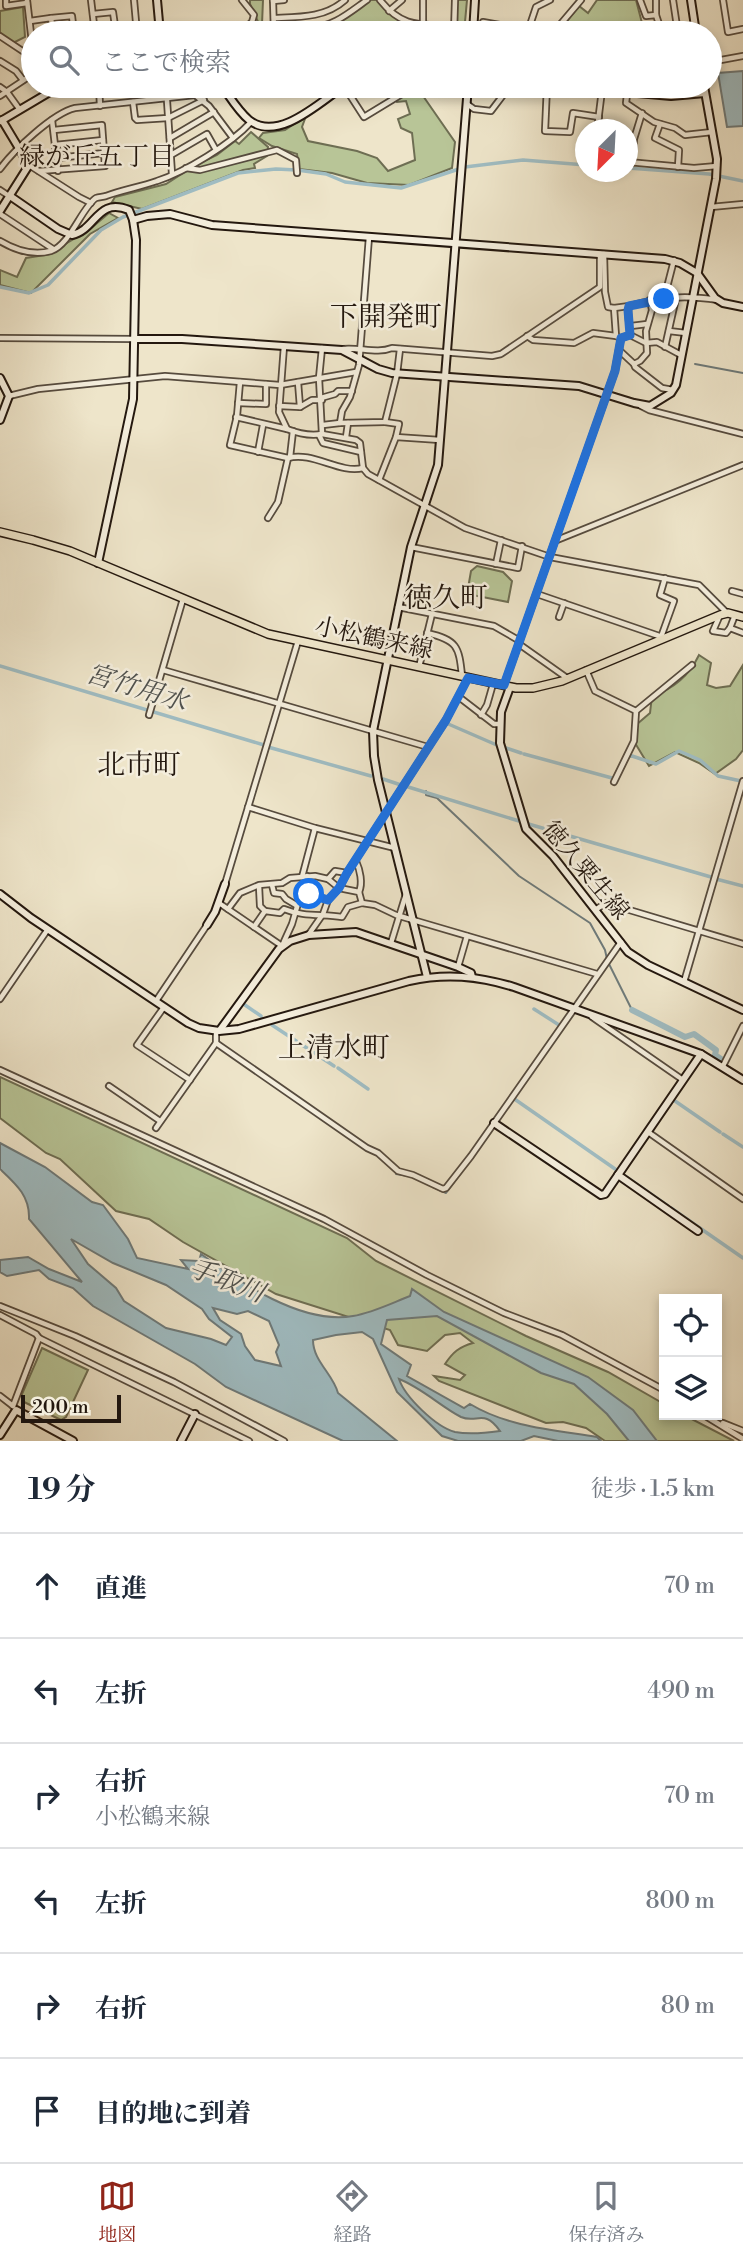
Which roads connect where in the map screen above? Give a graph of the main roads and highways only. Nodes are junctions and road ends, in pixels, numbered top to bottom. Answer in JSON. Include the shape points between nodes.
{"nodes":[{"id":1,"x":0,"y":532,"type":"edge"},
{"id":2,"x":731,"y":615,"type":"edge"}],
"edges":[{"from":1,"to":2,"type":"main road","name":"小松鶴来線","via":[[98,563],[268,634],[507,686],[533,688],[568,678],[663,637]]}]}
